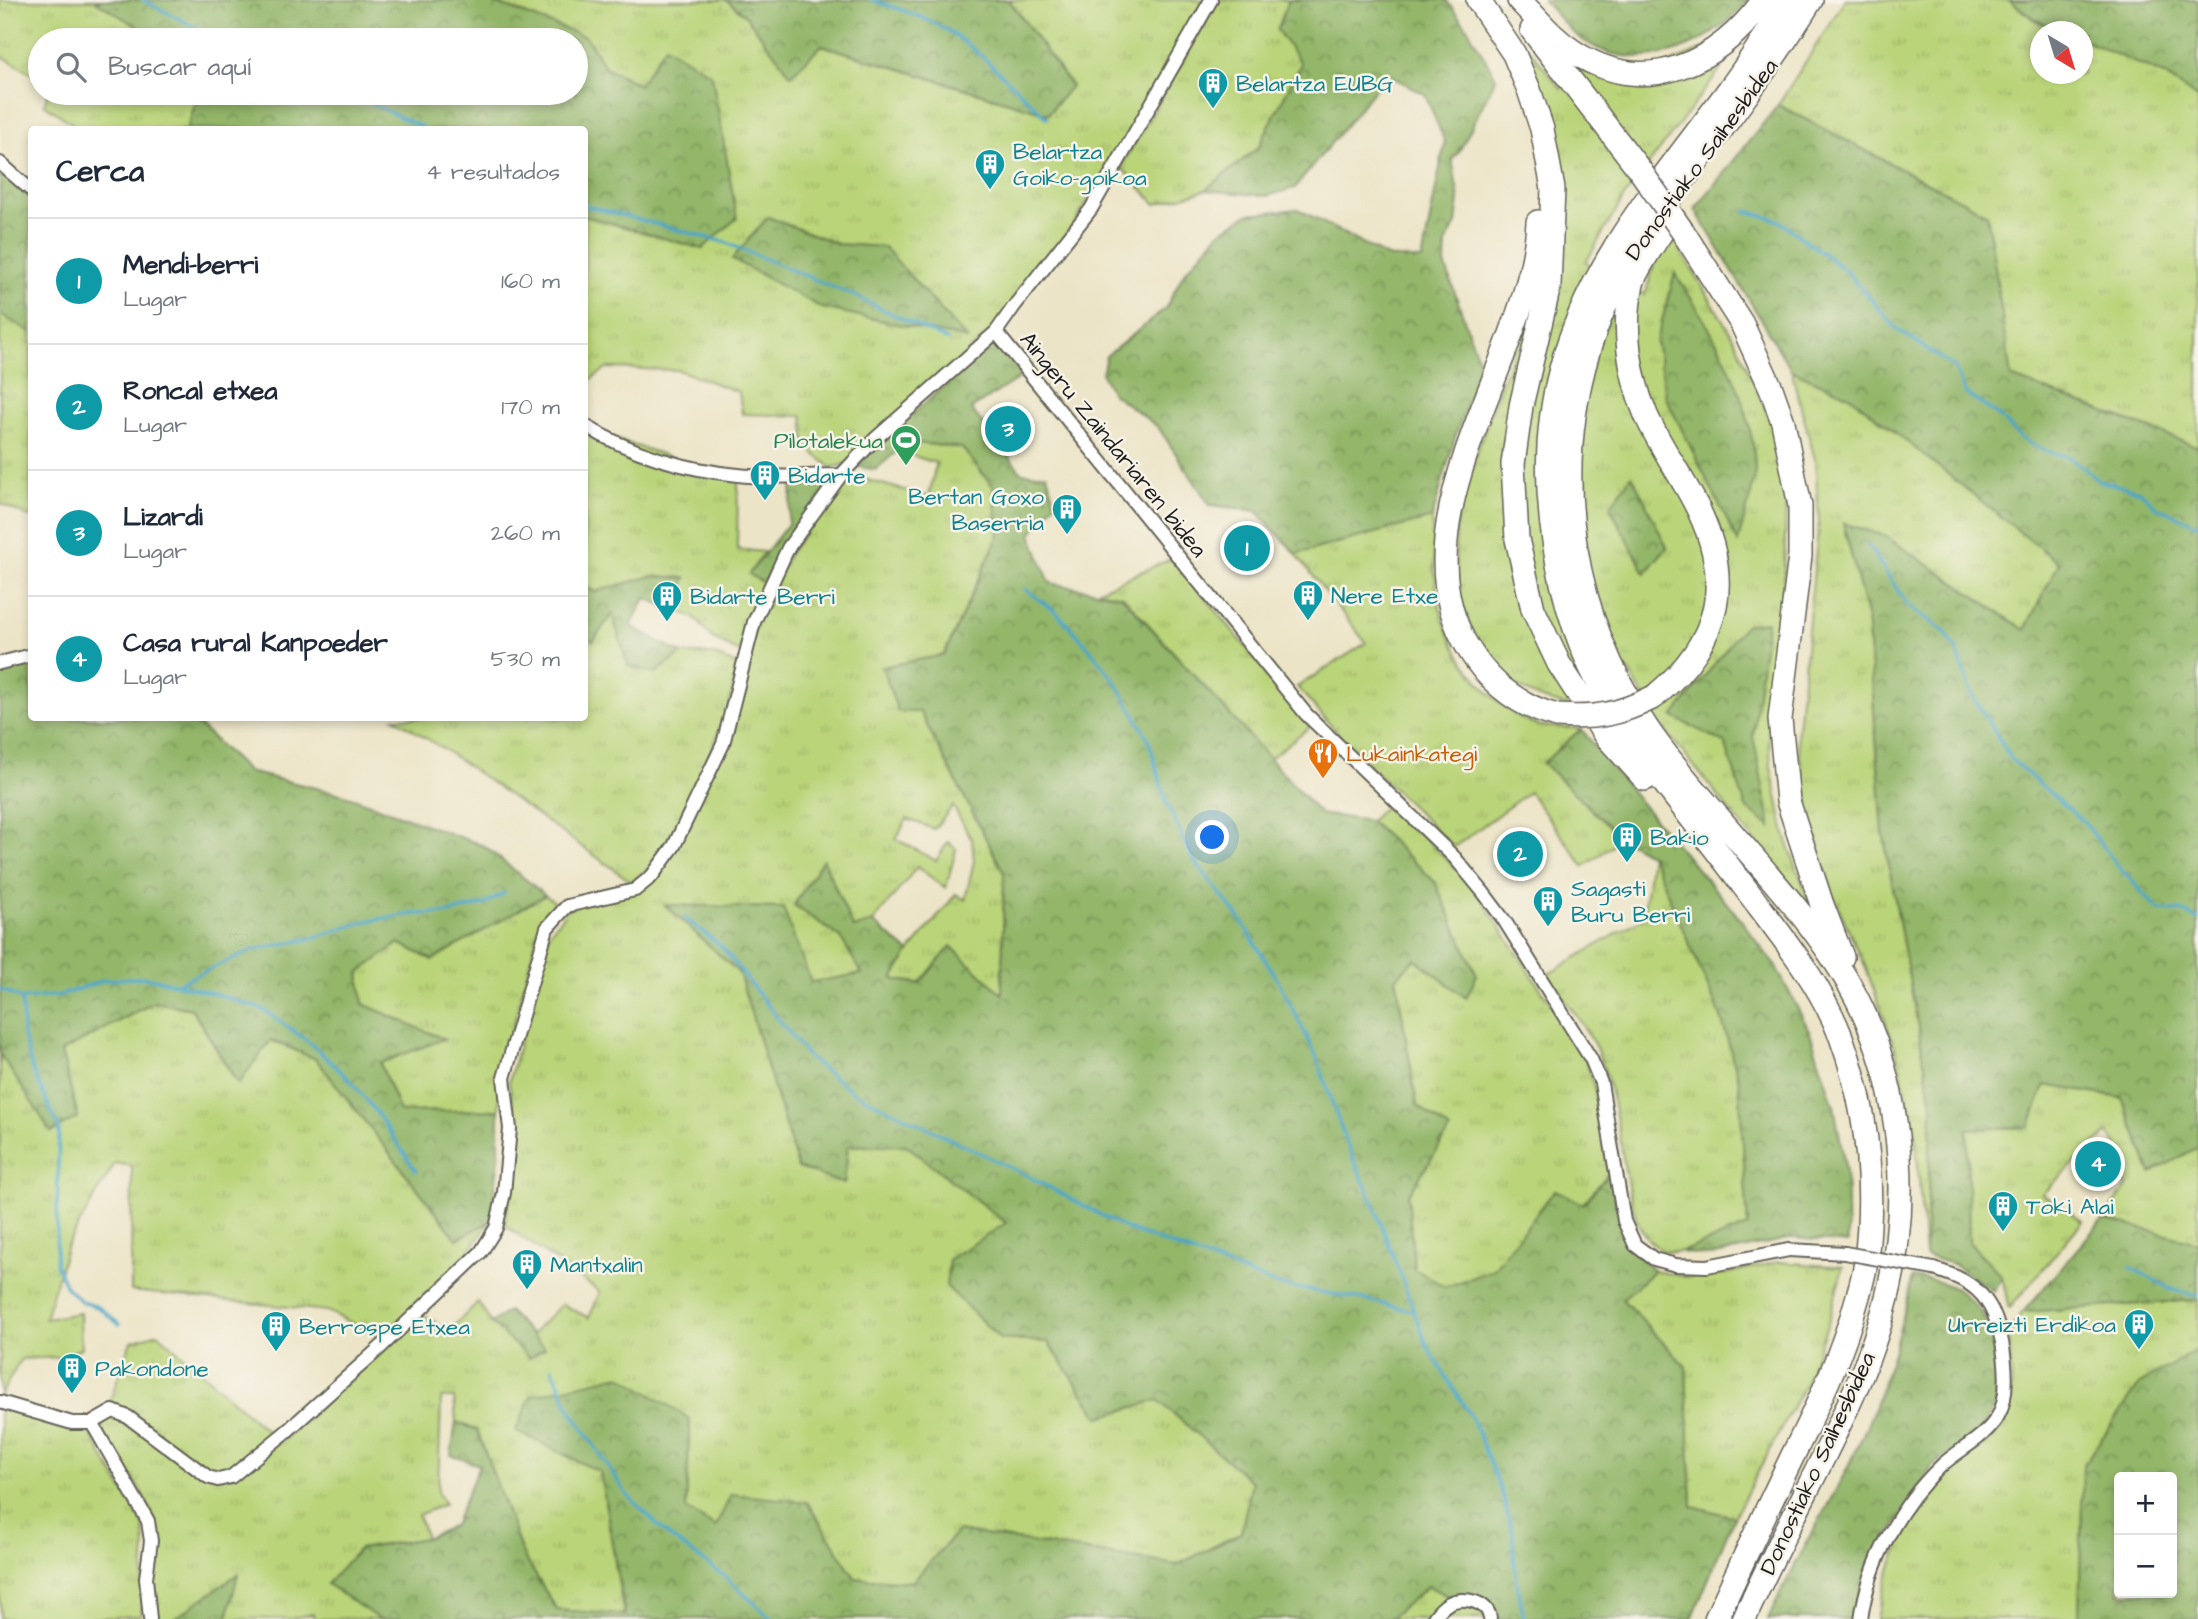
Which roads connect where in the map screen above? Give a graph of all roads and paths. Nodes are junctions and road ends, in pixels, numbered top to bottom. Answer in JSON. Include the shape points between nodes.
{"nodes":[{"id":1,"x":1211,"y":0,"type":"edge"},
{"id":2,"x":1478,"y":0,"type":"edge"},
{"id":3,"x":1508,"y":0,"type":"edge"},
{"id":4,"x":1519,"y":0,"type":"edge"},
{"id":5,"x":1764,"y":0,"type":"edge"},
{"id":6,"x":1788,"y":0,"type":"edge"},
{"id":7,"x":1811,"y":0,"type":"edge"},
{"id":8,"x":1529,"y":90,"type":"junction"},
{"id":9,"x":1731,"y":116,"type":"junction"},
{"id":10,"x":0,"y":163,"type":"edge"},
{"id":11,"x":28,"y":188,"type":"edge"},
{"id":12,"x":996,"y":332,"type":"junction"},
{"id":13,"x":588,"y":427,"type":"edge"},
{"id":14,"x":841,"y":475,"type":"junction"},
{"id":15,"x":28,"y":656,"type":"edge"},
{"id":16,"x":0,"y":663,"type":"edge"},
{"id":17,"x":1748,"y":891,"type":"junction"},
{"id":18,"x":1861,"y":1006,"type":"junction"},
{"id":19,"x":0,"y":1402,"type":"edge"},
{"id":20,"x":92,"y":1423,"type":"junction"},
{"id":21,"x":150,"y":1619,"type":"edge"},
{"id":22,"x":1433,"y":1619,"type":"edge"},
{"id":23,"x":1490,"y":1619,"type":"edge"},
{"id":24,"x":1716,"y":1619,"type":"edge"},
{"id":25,"x":1744,"y":1619,"type":"edge"},
{"id":26,"x":1861,"y":1619,"type":"edge"}],
"edges":[{"from":1,"to":12,"type":"street","name":"Aingeru Zaindariaren bidea","via":[[1091,209]]},
{"from":2,"to":8,"type":"highway","via":[[1514,54]]},
{"from":3,"to":18,"type":"highway","bridge":true,"via":[[1683,232],[1742,324],[1783,422],[1800,506],[1800,556],[1780,719],[1788,801]]},
{"from":4,"to":5,"type":"highway","via":[[1574,52],[1622,72],[1645,73],[1667,71],[1717,49]]},
{"from":6,"to":17,"type":"highway","name":"Donostiako Saihesbidea","via":[[1606,262],[1584,304],[1561,369],[1550,444],[1550,509],[1558,571],[1586,654],[1606,698],[1636,744]]},
{"from":7,"to":9,"type":"highway","name":"Donostiako Saihesbidea"},
{"from":8,"to":9,"type":"highway","bridge":true,"via":[[1539,187],[1537,245],[1466,453],[1447,525],[1446,575],[1456,623],[1478,664],[1513,697],[1557,716],[1607,715],[1654,697],[1694,659],[1715,607],[1715,551],[1635,385],[1628,351],[1629,319],[1633,282]]},
{"from":8,"to":17,"type":"highway","via":[[1553,189],[1549,286],[1521,405],[1513,464],[1517,539],[1533,609],[1559,664],[1605,735]]},
{"from":9,"to":18,"type":"highway","name":"Donostiako Saihesbidea","via":[[1636,244],[1598,322],[1581,378],[1572,435],[1569,493],[1575,549],[1597,630],[1640,717],[1681,773],[1810,926]]},
{"from":10,"to":11,"type":"street"},
{"from":12,"to":14,"type":"street","name":"Aingeru Zaindariaren bidea"},
{"from":12,"to":26,"type":"street","name":"Aingeru Zaindariaren bidea","bridge":true,"via":[[1306,714],[1455,858],[1504,920],[1591,1059],[1601,1083],[1625,1221],[1635,1245],[1654,1259],[1676,1265],[1707,1266],[1789,1250],[1845,1253],[1955,1275],[1988,1302],[2003,1348],[2004,1396],[1999,1413],[1988,1430],[1929,1479],[1900,1516],[1872,1572]]},
{"from":13,"to":14,"type":"street","via":[[685,466],[739,475]]},
{"from":14,"to":20,"type":"street","name":"Aingeru Zaindariaren bidea","via":[[788,548],[754,622],[723,744],[674,846],[635,890],[566,906],[547,928],[505,1078],[510,1129],[504,1193],[496,1228],[481,1252],[382,1346],[231,1477],[208,1477],[128,1417],[113,1411]]},
{"from":15,"to":16,"type":"street"},
{"from":17,"to":24,"type":"highway","name":"Donostiako Saihesbidea","via":[[1802,963],[1840,1036],[1864,1118],[1870,1200],[1866,1265],[1841,1349]]},
{"from":18,"to":25,"type":"highway","name":"Donostiako Saihesbidea","via":[[1879,1055],[1896,1132],[1899,1213],[1894,1268],[1859,1383]]},
{"from":19,"to":20,"type":"street","via":[[72,1423]]},
{"from":20,"to":21,"type":"street","via":[[148,1521]]},
{"from":22,"to":23,"type":"street","via":[[1450,1602],[1466,1600],[1482,1604]]}]}
